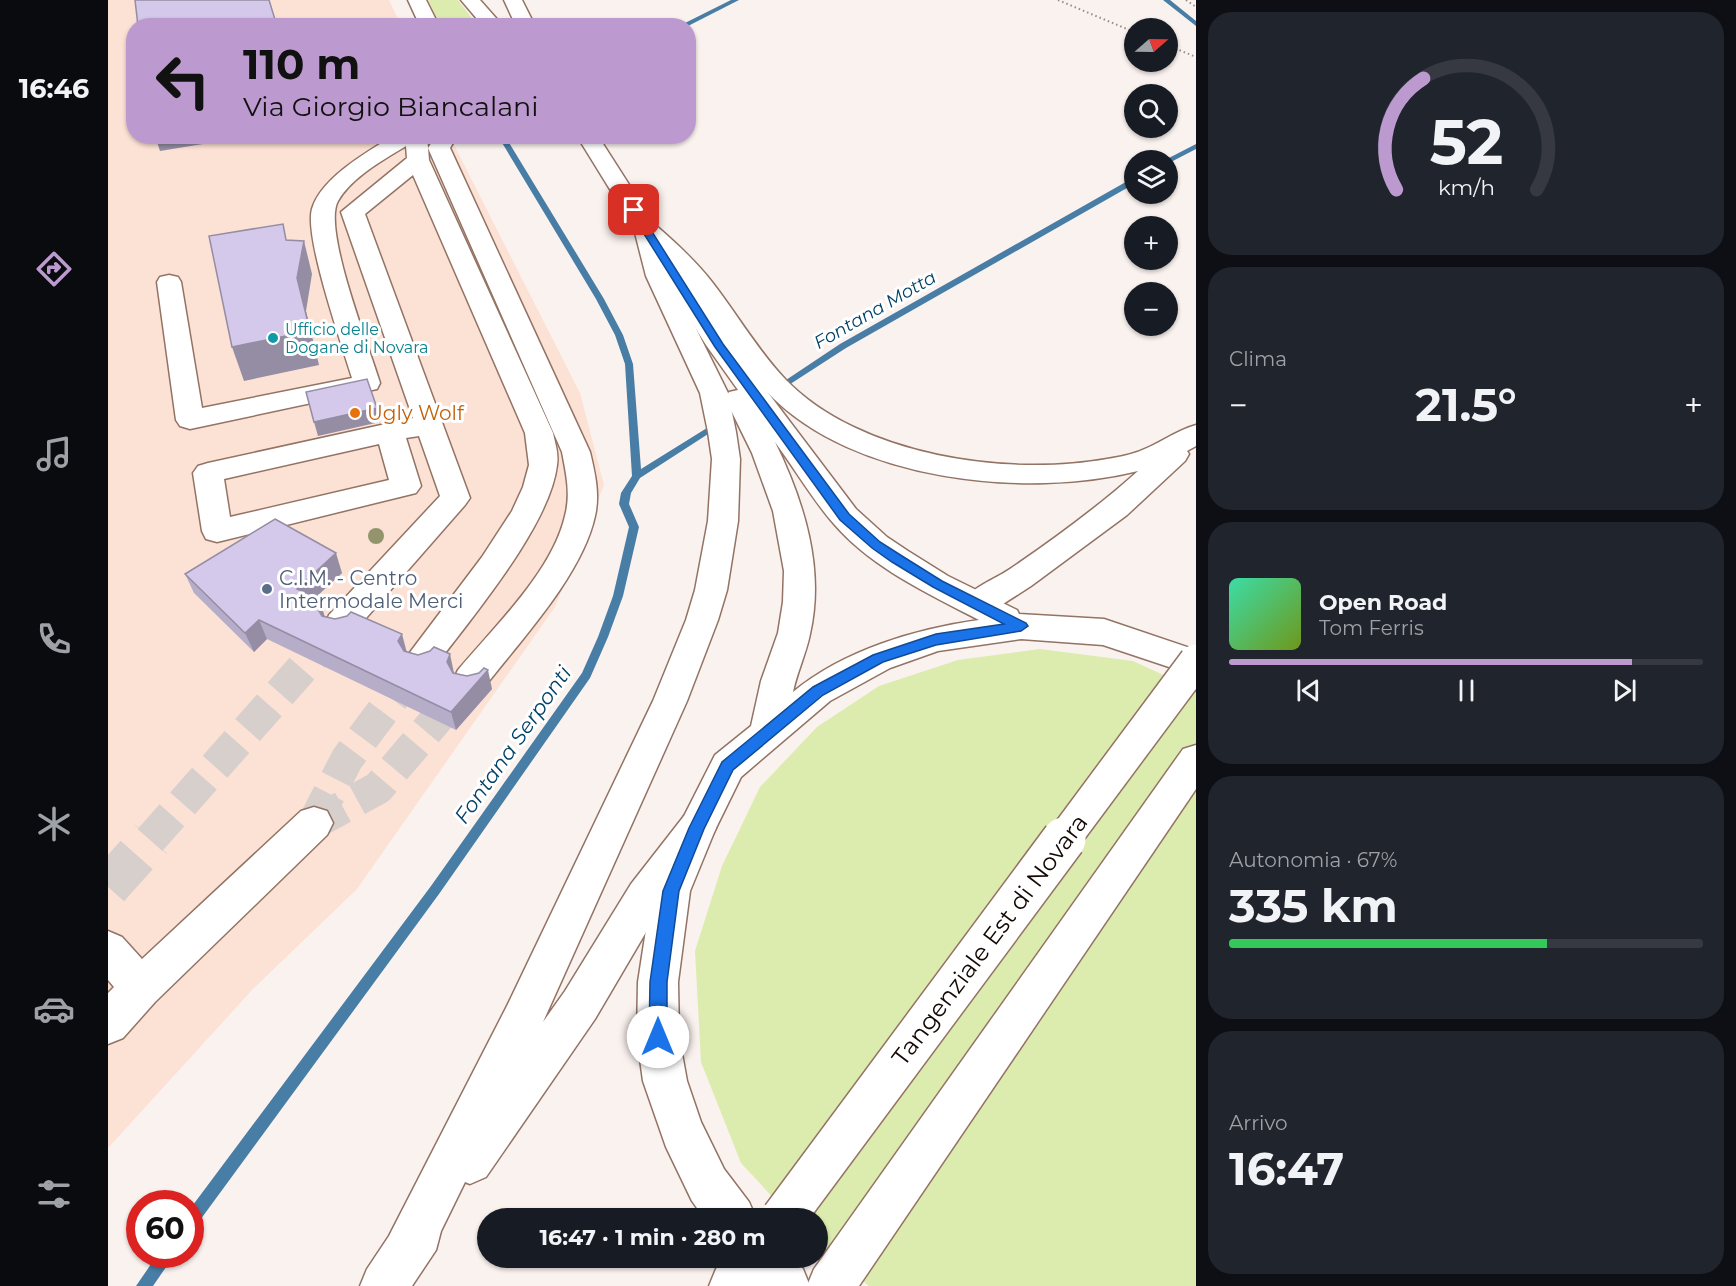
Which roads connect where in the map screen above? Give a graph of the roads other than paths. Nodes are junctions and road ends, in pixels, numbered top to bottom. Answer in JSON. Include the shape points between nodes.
{"nodes":[{"id":1,"x":417,"y":0,"type":"edge"},
{"id":2,"x":470,"y":0,"type":"edge"},
{"id":3,"x":496,"y":0,"type":"edge"},
{"id":4,"x":513,"y":0,"type":"edge"},
{"id":5,"x":426,"y":18,"type":"edge"},
{"id":6,"x":487,"y":18,"type":"edge"},
{"id":7,"x":508,"y":18,"type":"edge"},
{"id":8,"x":522,"y":18,"type":"edge"},
{"id":9,"x":414,"y":144,"type":"edge"},
{"id":10,"x":442,"y":144,"type":"edge"},
{"id":11,"x":592,"y":144,"type":"edge"},
{"id":12,"x":646,"y":228,"type":"junction"},
{"id":13,"x":170,"y":282,"type":"dead end"},
{"id":14,"x":751,"y":405,"type":"junction"},
{"id":15,"x":429,"y":424,"type":"junction"},
{"id":16,"x":390,"y":433,"type":"junction"},
{"id":17,"x":1196,"y":434,"type":"edge"},
{"id":18,"x":978,"y":603,"type":"junction"},
{"id":19,"x":341,"y":624,"type":"tunnel mouth"},
{"id":20,"x":1021,"y":626,"type":"junction"},
{"id":21,"x":422,"y":659,"type":"tunnel mouth"},
{"id":22,"x":1196,"y":662,"type":"edge"},
{"id":23,"x":470,"y":680,"type":"tunnel mouth"},
{"id":24,"x":767,"y":734,"type":"junction"},
{"id":25,"x":1196,"y":760,"type":"edge"},
{"id":26,"x":314,"y":823,"type":"dead end"},
{"id":27,"x":697,"y":828,"type":"junction"},
{"id":28,"x":108,"y":950,"type":"edge"},
{"id":29,"x":141,"y":988,"type":"junction"},
{"id":30,"x":108,"y":1023,"type":"edge"},
{"id":31,"x":725,"y":1208,"type":"edge"},
{"id":32,"x":790,"y":1208,"type":"edge"},
{"id":33,"x":407,"y":1250,"type":"junction"},
{"id":34,"x":746,"y":1268,"type":"edge"},
{"id":35,"x":771,"y":1268,"type":"edge"},
{"id":36,"x":384,"y":1286,"type":"edge"},
{"id":37,"x":733,"y":1286,"type":"edge"},
{"id":38,"x":786,"y":1286,"type":"edge"},
{"id":39,"x":831,"y":1286,"type":"edge"}],
"edges":[{"from":1,"to":5,"type":"main road"},
{"from":2,"to":6,"type":"main road"},
{"from":3,"to":7,"type":"main road"},
{"from":4,"to":8,"type":"main road"},
{"from":9,"to":13,"type":"main road","via":[[373,159],[334,190],[323,210],[324,237],[367,382],[190,420]]},
{"from":9,"to":15,"type":"main road","via":[[353,212]]},
{"from":9,"to":21,"type":"main road","via":[[539,433],[543,464],[537,490],[510,539]]},
{"from":10,"to":23,"type":"main road","via":[[439,148],[576,452],[584,495],[576,531],[553,576]]},
{"from":11,"to":12,"type":"main road"},
{"from":12,"to":14,"type":"main road","via":[[719,345],[732,386]]},
{"from":12,"to":14,"type":"main road","via":[[689,270]]},
{"from":12,"to":14,"type":"main road","via":[[658,276],[714,393]]},
{"from":14,"to":17,"type":"main road","via":[[822,421],[887,450],[928,462],[1004,475],[1054,476],[1110,469],[1149,459]]},
{"from":14,"to":18,"type":"main road","via":[[845,517],[876,545],[937,584]]},
{"from":14,"to":24,"type":"main road","via":[[782,491],[798,557],[794,632]]},
{"from":14,"to":33,"type":"main road","via":[[726,459],[723,521],[711,590],[670,701],[522,1021]]},
{"from":15,"to":16,"type":"main road"},
{"from":15,"to":19,"type":"main road","via":[[455,498]]},
{"from":16,"to":16,"type":"main road","via":[[208,473],[217,531],[406,486]]},
{"from":17,"to":18,"type":"main road","via":[[1116,508],[1020,578]]},
{"from":18,"to":20,"type":"main road"},
{"from":20,"to":22,"type":"main road","via":[[1104,632]]},
{"from":20,"to":24,"type":"main road","via":[[936,639],[878,658],[818,691]]},
{"from":22,"to":32,"type":"main road","name":"Tangenziale Est di Novara","bridge":true},
{"from":24,"to":27,"type":"main road","via":[[728,766]]},
{"from":25,"to":39,"type":"main road"},
{"from":26,"to":29,"type":"main road"},
{"from":27,"to":31,"type":"main road","via":[[671,891],[658,982],[658,1037],[665,1081],[682,1131],[708,1185]]},
{"from":27,"to":33,"type":"main road","via":[[645,897],[580,1005]]},
{"from":28,"to":29,"type":"main road"},
{"from":29,"to":30,"type":"main road"},
{"from":33,"to":36,"type":"main road"},
{"from":34,"to":37,"type":"main road"},
{"from":35,"to":38,"type":"main road"}]}
